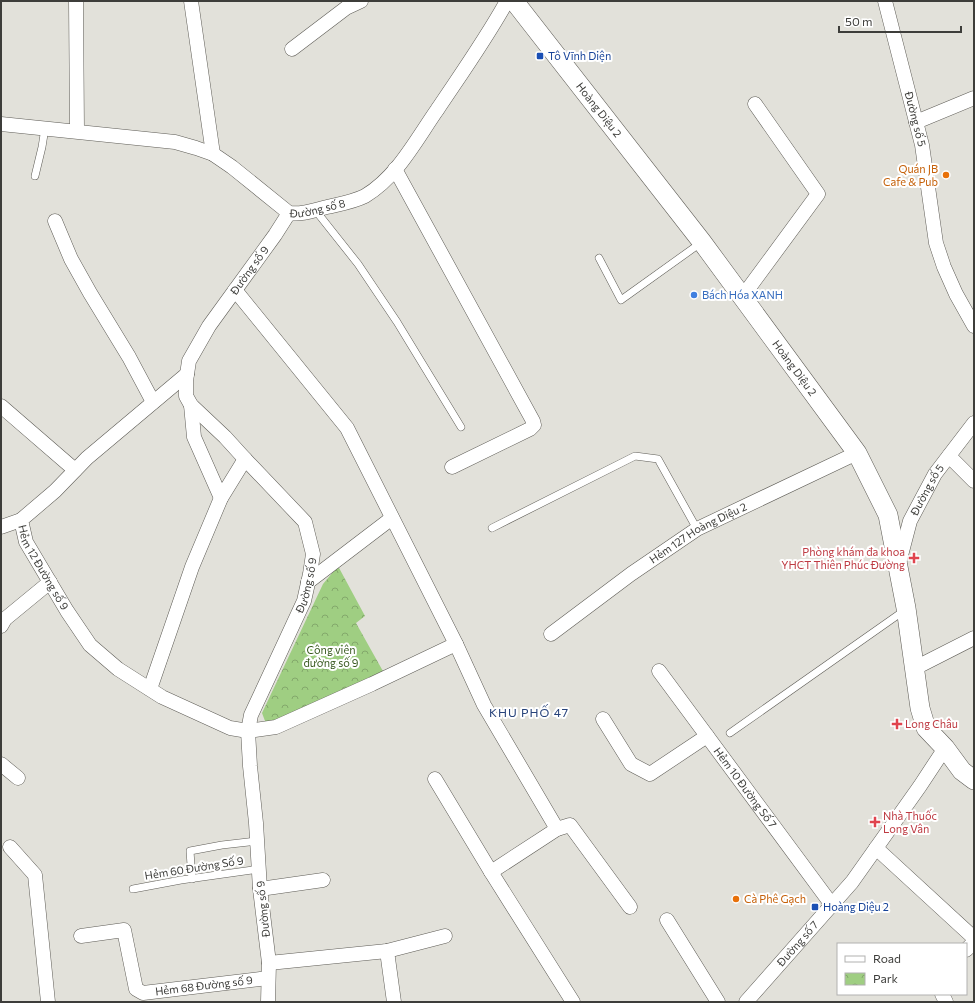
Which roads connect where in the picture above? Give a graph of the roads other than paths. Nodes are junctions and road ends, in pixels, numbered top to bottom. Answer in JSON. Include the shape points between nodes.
{"nodes":[{"id":1,"x":76,"y":1,"type":"edge"},
{"id":2,"x":191,"y":1,"type":"edge"},
{"id":3,"x":361,"y":1,"type":"edge"},
{"id":4,"x":508,"y":1,"type":"edge"},
{"id":5,"x":514,"y":1,"type":"edge"},
{"id":6,"x":885,"y":1,"type":"edge"},
{"id":7,"x":292,"y":49,"type":"dead end"},
{"id":8,"x":974,"y":98,"type":"edge"},
{"id":9,"x":755,"y":104,"type":"dead end"},
{"id":10,"x":916,"y":122,"type":"junction"},
{"id":11,"x":1,"y":124,"type":"edge"},
{"id":12,"x":45,"y":128,"type":"junction"},
{"id":13,"x":77,"y":132,"type":"junction"},
{"id":14,"x":213,"y":154,"type":"junction"},
{"id":15,"x":395,"y":169,"type":"junction"},
{"id":16,"x":35,"y":176,"type":"dead end"},
{"id":17,"x":316,"y":211,"type":"junction"},
{"id":18,"x":289,"y":213,"type":"junction"},
{"id":19,"x":55,"y":221,"type":"dead end"},
{"id":20,"x":702,"y":242,"type":"junction"},
{"id":21,"x":599,"y":258,"type":"dead end"},
{"id":22,"x":235,"y":290,"type":"junction"},
{"id":23,"x":743,"y":296,"type":"junction"},
{"id":24,"x":974,"y":326,"type":"edge"},
{"id":25,"x":187,"y":374,"type":"junction"},
{"id":26,"x":153,"y":402,"type":"junction"},
{"id":27,"x":192,"y":405,"type":"junction"},
{"id":28,"x":1,"y":406,"type":"edge"},
{"id":29,"x":974,"y":423,"type":"edge"},
{"id":30,"x":461,"y":427,"type":"dead end"},
{"id":31,"x":857,"y":453,"type":"junction"},
{"id":32,"x":949,"y":456,"type":"junction"},
{"id":33,"x":245,"y":459,"type":"junction"},
{"id":34,"x":452,"y":467,"type":"dead end"},
{"id":35,"x":75,"y":470,"type":"junction"},
{"id":36,"x":974,"y":481,"type":"edge"},
{"id":37,"x":221,"y":498,"type":"junction"},
{"id":38,"x":392,"y":518,"type":"junction"},
{"id":39,"x":21,"y":520,"type":"junction"},
{"id":40,"x":1,"y":527,"type":"edge"},
{"id":41,"x":492,"y":528,"type":"dead end"},
{"id":42,"x":697,"y":529,"type":"junction"},
{"id":43,"x":899,"y":565,"type":"junction"},
{"id":44,"x":50,"y":582,"type":"junction"},
{"id":45,"x":308,"y":582,"type":"junction"},
{"id":46,"x":906,"y":608,"type":"junction"},
{"id":47,"x":1,"y":626,"type":"edge"},
{"id":48,"x":551,"y":634,"type":"dead end"},
{"id":49,"x":974,"y":638,"type":"edge"},
{"id":50,"x":456,"y":644,"type":"junction"},
{"id":51,"x":915,"y":668,"type":"junction"},
{"id":52,"x":659,"y":671,"type":"dead end"},
{"id":53,"x":150,"y":689,"type":"junction"},
{"id":54,"x":603,"y":719,"type":"dead end"},
{"id":55,"x":248,"y":731,"type":"junction"},
{"id":56,"x":730,"y":733,"type":"dead end"},
{"id":57,"x":707,"y":736,"type":"junction"},
{"id":58,"x":945,"y":748,"type":"junction"},
{"id":59,"x":1,"y":764,"type":"edge"},
{"id":60,"x":970,"y":772,"type":"edge"},
{"id":61,"x":18,"y":778,"type":"dead end"},
{"id":62,"x":435,"y":780,"type":"dead end"},
{"id":63,"x":557,"y":829,"type":"junction"},
{"id":64,"x":257,"y":841,"type":"junction"},
{"id":65,"x":10,"y":847,"type":"dead end"},
{"id":66,"x":876,"y":848,"type":"junction"},
{"id":67,"x":259,"y":869,"type":"junction"},
{"id":68,"x":491,"y":872,"type":"junction"},
{"id":69,"x":192,"y":878,"type":"junction"},
{"id":70,"x":323,"y":880,"type":"dead end"},
{"id":71,"x":133,"y":889,"type":"dead end"},
{"id":72,"x":260,"y":889,"type":"junction"},
{"id":73,"x":832,"y":905,"type":"junction"},
{"id":74,"x":630,"y":907,"type":"dead end"},
{"id":75,"x":667,"y":920,"type":"dead end"},
{"id":76,"x":81,"y":936,"type":"dead end"},
{"id":77,"x":445,"y":936,"type":"dead end"},
{"id":78,"x":974,"y":938,"type":"edge"},
{"id":79,"x":387,"y":951,"type":"junction"},
{"id":80,"x":269,"y":963,"type":"junction"},
{"id":81,"x":268,"y":978,"type":"junction"},
{"id":82,"x":754,"y":999,"type":"edge"},
{"id":83,"x":48,"y":1002,"type":"edge"},
{"id":84,"x":268,"y":1002,"type":"edge"},
{"id":85,"x":394,"y":1002,"type":"edge"},
{"id":86,"x":573,"y":1002,"type":"edge"},
{"id":87,"x":718,"y":1002,"type":"edge"}],
"edges":[{"from":1,"to":13,"type":"street"},
{"from":2,"to":14,"type":"street"},
{"from":3,"to":7,"type":"street","via":[[346,8]]},
{"from":4,"to":15,"type":"street","name":"Đường số 8","via":[[486,38],[401,164]]},
{"from":5,"to":20,"type":"street","name":"Hoàng Diệu 2"},
{"from":6,"to":10,"type":"street","name":"Đường số 5"},
{"from":8,"to":10,"type":"street"},
{"from":9,"to":23,"type":"street","via":[[818,194]]},
{"from":10,"to":24,"type":"street","name":"Đường số 5","via":[[922,145],[936,243],[944,268]]},
{"from":11,"to":12,"type":"street","name":"Đường số 8"},
{"from":12,"to":13,"type":"street","name":"Đường số 8"},
{"from":12,"to":16,"type":"lane"},
{"from":13,"to":14,"type":"street","name":"Đường số 8","via":[[175,142]]},
{"from":14,"to":18,"type":"street","name":"Đường số 8"},
{"from":15,"to":17,"type":"street","name":"Đường số 8","via":[[365,196]]},
{"from":15,"to":34,"type":"street","via":[[534,424],[530,429]]},
{"from":17,"to":18,"type":"street","name":"Đường số 8"},
{"from":17,"to":30,"type":"lane","via":[[358,264],[397,322]]},
{"from":18,"to":22,"type":"street","name":"Đường số 9"},
{"from":19,"to":26,"type":"street","via":[[71,259]]},
{"from":20,"to":21,"type":"lane","via":[[621,300]]},
{"from":20,"to":23,"type":"street","name":"Hoàng Diệu 2"},
{"from":22,"to":25,"type":"street","name":"Đường số 9","via":[[209,326],[189,361]]},
{"from":22,"to":38,"type":"street","via":[[348,428]]},
{"from":23,"to":31,"type":"street","name":"Hoàng Diệu 2"},
{"from":25,"to":26,"type":"street","name":"Hẻm 12 Đường số 9"},
{"from":25,"to":27,"type":"street","name":"Đường số 9","via":[[186,396]]},
{"from":26,"to":35,"type":"street","name":"Hẻm 12 Đường số 9"},
{"from":27,"to":33,"type":"street","name":"Đường số 9"},
{"from":27,"to":37,"type":"street","via":[[194,437]]},
{"from":28,"to":35,"type":"street"},
{"from":29,"to":32,"type":"street","name":"Đường số 5"},
{"from":31,"to":42,"type":"street","name":"Hẻm 127 Hoàng Diệu 2"},
{"from":31,"to":43,"type":"street","name":"Hoàng Diệu 2","via":[[888,515]]},
{"from":32,"to":36,"type":"street"},
{"from":32,"to":43,"type":"street","name":"Đường số 5","via":[[935,474],[910,521]]},
{"from":33,"to":37,"type":"street"},
{"from":33,"to":45,"type":"street","name":"Đường số 9","via":[[305,522],[313,554]]},
{"from":35,"to":39,"type":"street","name":"Hẻm 12 Đường số 9"},
{"from":37,"to":53,"type":"street","via":[[192,567]]},
{"from":38,"to":45,"type":"street"},
{"from":38,"to":50,"type":"street"},
{"from":39,"to":40,"type":"street"},
{"from":39,"to":44,"type":"street","name":"Hẻm 12 Đường số 9","via":[[26,542]]},
{"from":41,"to":42,"type":"lane","via":[[635,456],[658,459]]},
{"from":42,"to":48,"type":"street","name":"Hẻm 127 Hoàng Diệu 2","via":[[631,574]]},
{"from":43,"to":46,"type":"street","name":"Hoàng Diệu 2"},
{"from":44,"to":47,"type":"street"},
{"from":44,"to":53,"type":"street","name":"Hẻm 12 Đường số 9","via":[[90,645],[118,669]]},
{"from":45,"to":55,"type":"street","name":"Đường số 9","via":[[304,601],[251,715]]},
{"from":46,"to":51,"type":"street","name":"Hoàng Diệu 2"},
{"from":46,"to":56,"type":"lane"},
{"from":49,"to":51,"type":"street"},
{"from":50,"to":55,"type":"street","name":"Hẻm 12 Đường số 9","via":[[276,727]]},
{"from":50,"to":63,"type":"street","via":[[484,705]]},
{"from":51,"to":58,"type":"street","name":"Hoàng Diệu 2","via":[[920,708],[926,728]]},
{"from":52,"to":57,"type":"street","name":"Hẻm 10 Đường Số 7"},
{"from":53,"to":55,"type":"street","name":"Hẻm 12 Đường số 9","via":[[230,728]]},
{"from":54,"to":57,"type":"street","via":[[631,764],[650,774]]},
{"from":55,"to":64,"type":"street","name":"Đường số 9"},
{"from":57,"to":73,"type":"street","name":"Hẻm 10 Đường Số 7"},
{"from":58,"to":60,"type":"street","name":"Hoàng Diệu 2"},
{"from":58,"to":66,"type":"street","name":"Đường số 7"},
{"from":59,"to":61,"type":"street"},
{"from":62,"to":68,"type":"street"},
{"from":63,"to":68,"type":"street"},
{"from":63,"to":74,"type":"street","via":[[570,825]]},
{"from":64,"to":67,"type":"street","name":"Đường số 9"},
{"from":64,"to":69,"type":"lane","via":[[190,851]]},
{"from":65,"to":83,"type":"street","via":[[35,875]]},
{"from":66,"to":73,"type":"street","name":"Đường số 7"},
{"from":66,"to":78,"type":"street"},
{"from":67,"to":69,"type":"lane","name":"Hẻm 60 Đường Số 9"},
{"from":67,"to":72,"type":"street","name":"Đường số 9"},
{"from":68,"to":86,"type":"street"},
{"from":69,"to":71,"type":"lane","name":"Hẻm 60 Đường Số 9"},
{"from":70,"to":72,"type":"street"},
{"from":72,"to":80,"type":"street","name":"Đường số 9"},
{"from":73,"to":82,"type":"street","name":"Đường số 7"},
{"from":75,"to":87,"type":"street"},
{"from":76,"to":81,"type":"street","name":"Hẻm 68 Đường số 9","via":[[124,930],[136,989],[143,993]]},
{"from":77,"to":79,"type":"street"},
{"from":79,"to":80,"type":"street"},
{"from":79,"to":85,"type":"street"},
{"from":80,"to":81,"type":"street","name":"Đường số 9"},
{"from":81,"to":84,"type":"street","name":"Đường số 9"}]}
